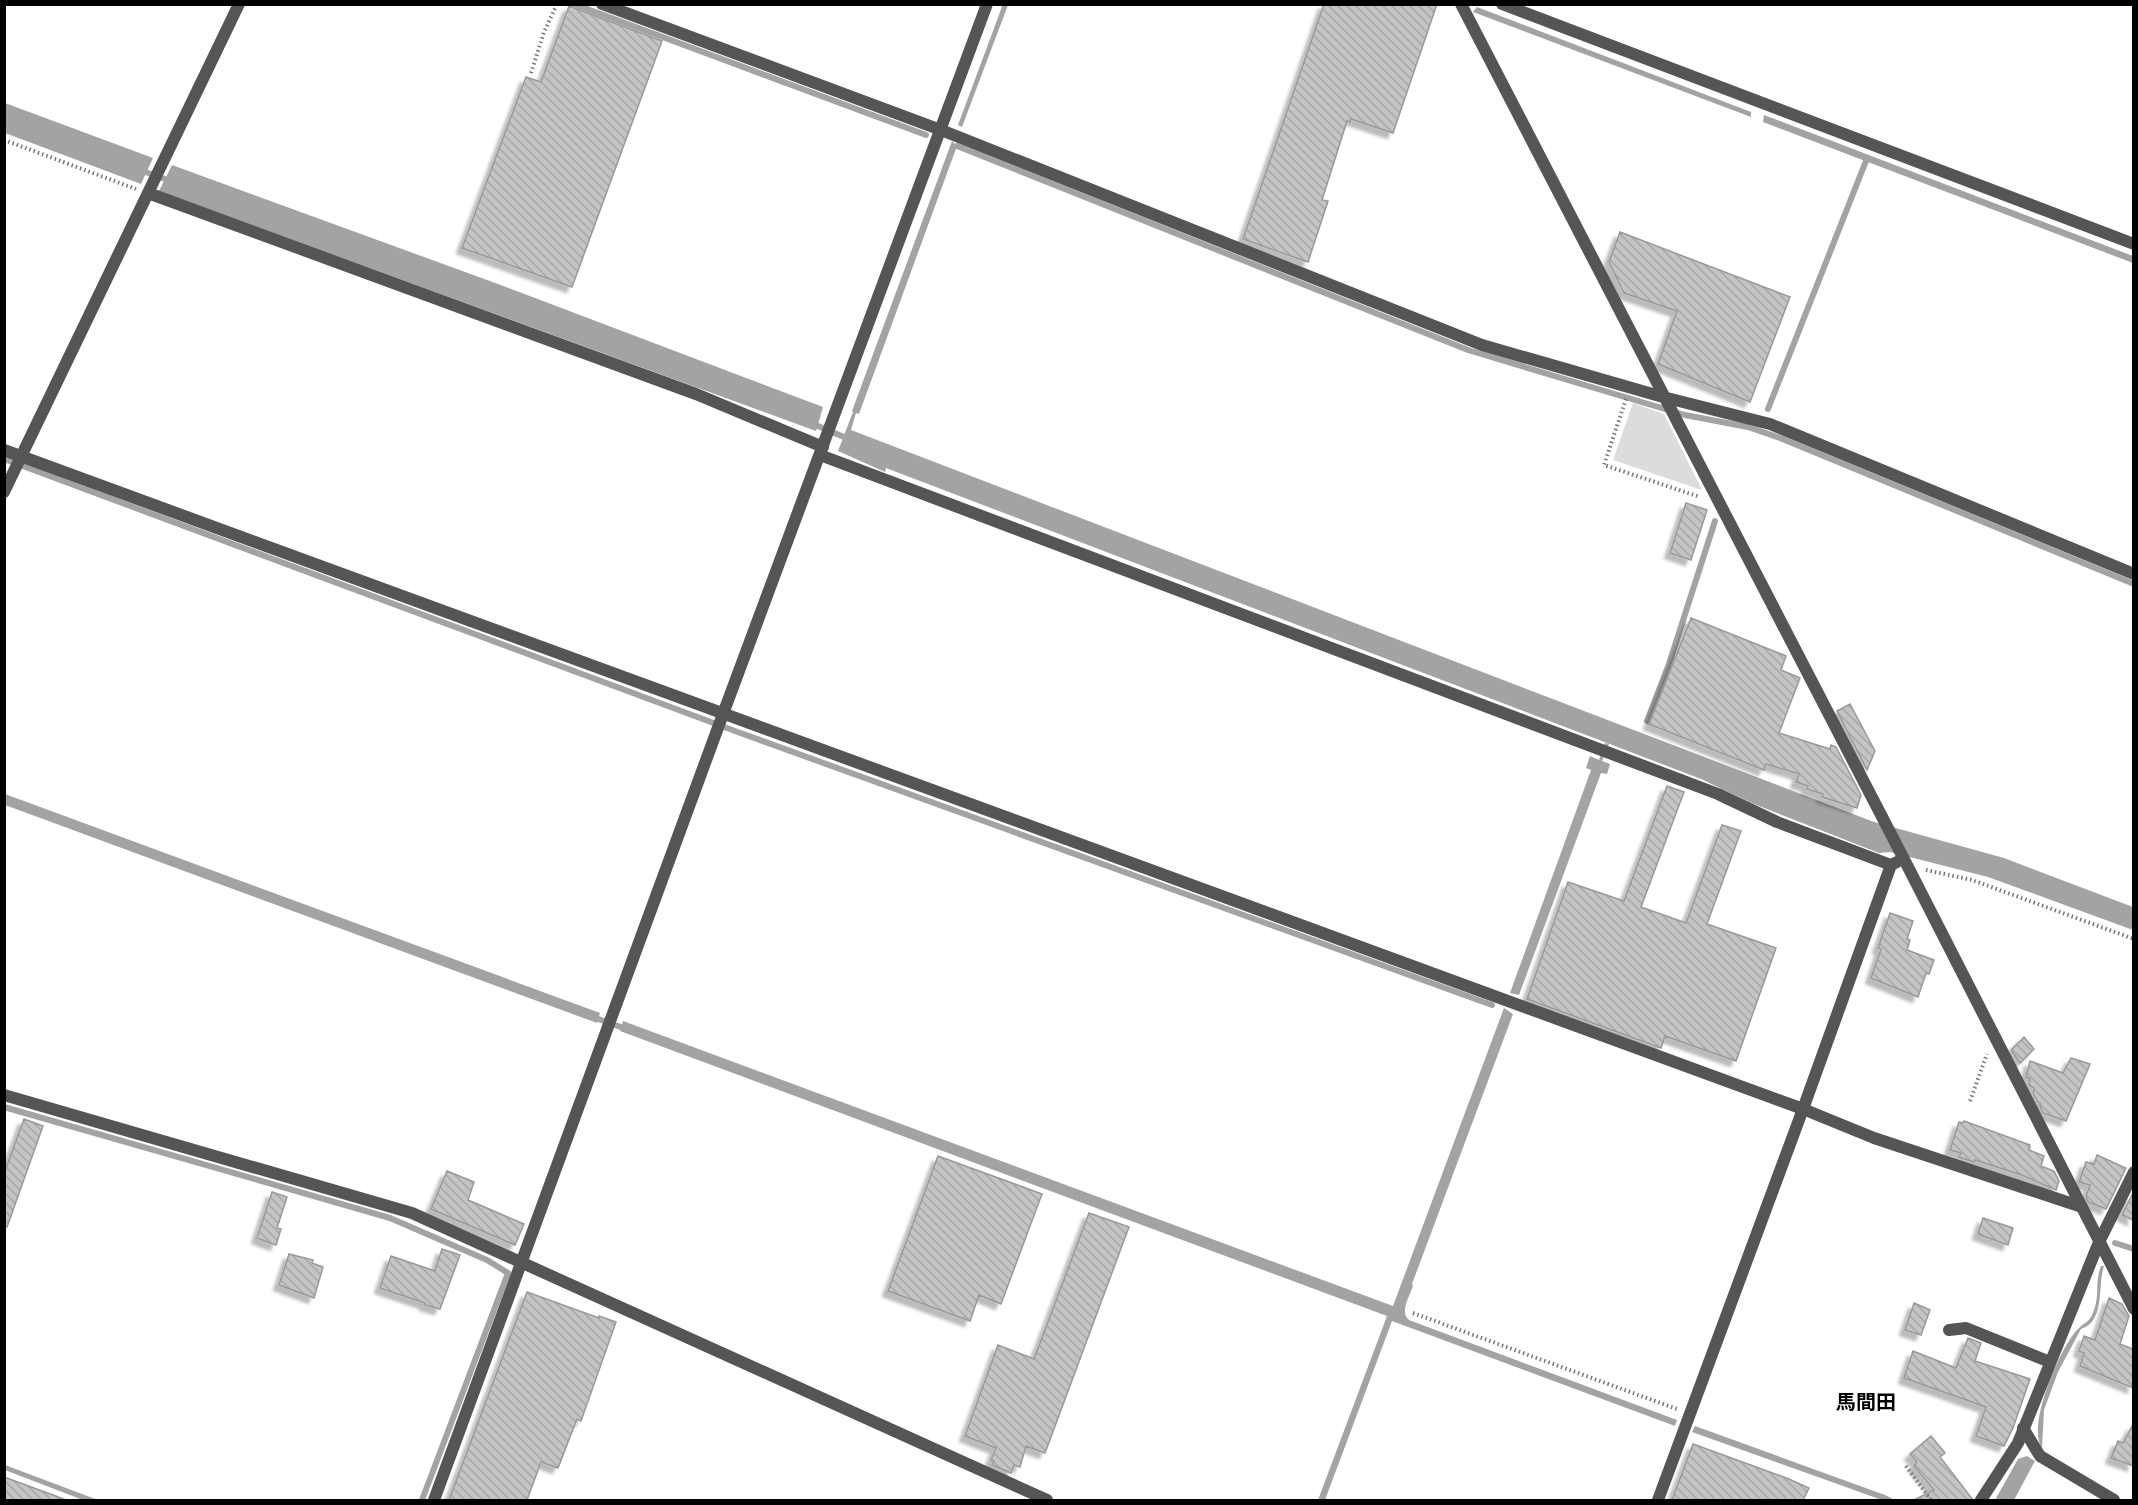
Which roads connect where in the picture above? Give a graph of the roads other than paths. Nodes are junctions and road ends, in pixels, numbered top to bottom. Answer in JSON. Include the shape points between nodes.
{"nodes":[{"id":1,"x":239,"y":4,"type":"edge"},
{"id":2,"x":602,"y":4,"type":"edge"},
{"id":3,"x":987,"y":4,"type":"edge"},
{"id":4,"x":1461,"y":4,"type":"edge"},
{"id":5,"x":1502,"y":4,"type":"edge"},
{"id":6,"x":941,"y":130,"type":"junction"},
{"id":7,"x":148,"y":193,"type":"junction"},
{"id":8,"x":2133,"y":244,"type":"edge"},
{"id":9,"x":1663,"y":397,"type":"junction"},
{"id":10,"x":822,"y":448,"type":"junction"},
{"id":11,"x":4,"y":450,"type":"edge"},
{"id":12,"x":22,"y":456,"type":"junction"},
{"id":13,"x":4,"y":492,"type":"edge"},
{"id":14,"x":2133,"y":574,"type":"edge"},
{"id":15,"x":723,"y":714,"type":"junction"},
{"id":16,"x":1905,"y":861,"type":"junction"},
{"id":17,"x":1891,"y":865,"type":"junction"},
{"id":18,"x":4,"y":1095,"type":"edge"},
{"id":19,"x":1803,"y":1109,"type":"junction"},
{"id":20,"x":2133,"y":1172,"type":"edge"},
{"id":21,"x":2082,"y":1207,"type":"junction"},
{"id":22,"x":2099,"y":1242,"type":"junction"},
{"id":23,"x":521,"y":1263,"type":"junction"},
{"id":24,"x":2133,"y":1309,"type":"edge"},
{"id":25,"x":1949,"y":1330,"type":"dead end"},
{"id":26,"x":2050,"y":1362,"type":"junction"},
{"id":27,"x":2023,"y":1428,"type":"junction"},
{"id":28,"x":434,"y":1500,"type":"edge"},
{"id":29,"x":1047,"y":1500,"type":"edge"},
{"id":30,"x":1658,"y":1500,"type":"edge"},
{"id":31,"x":1981,"y":1500,"type":"edge"},
{"id":32,"x":2114,"y":1500,"type":"edge"}],
"edges":[{"from":1,"to":7,"type":"street"},
{"from":2,"to":6,"type":"street"},
{"from":3,"to":6,"type":"street"},
{"from":4,"to":9,"type":"street"},
{"from":5,"to":8,"type":"street"},
{"from":6,"to":9,"type":"street","via":[[1482,345]]},
{"from":6,"to":10,"type":"street"},
{"from":7,"to":10,"type":"street","via":[[696,394]]},
{"from":7,"to":12,"type":"street"},
{"from":9,"to":14,"type":"street","via":[[1770,424]]},
{"from":9,"to":16,"type":"street"},
{"from":10,"to":15,"type":"street"},
{"from":10,"to":17,"type":"street","via":[[1718,794],[1777,822]]},
{"from":11,"to":12,"type":"street"},
{"from":12,"to":13,"type":"street"},
{"from":12,"to":15,"type":"street"},
{"from":15,"to":19,"type":"street"},
{"from":15,"to":23,"type":"street"},
{"from":16,"to":17,"type":"street"},
{"from":16,"to":21,"type":"street"},
{"from":17,"to":19,"type":"street"},
{"from":18,"to":23,"type":"street","via":[[412,1213]]},
{"from":19,"to":21,"type":"street","via":[[1874,1138]]},
{"from":19,"to":30,"type":"street"},
{"from":20,"to":22,"type":"street"},
{"from":21,"to":22,"type":"street"},
{"from":22,"to":24,"type":"street"},
{"from":22,"to":26,"type":"street"},
{"from":23,"to":28,"type":"street"},
{"from":23,"to":29,"type":"street"},
{"from":25,"to":26,"type":"street","via":[[1966,1328]]},
{"from":26,"to":27,"type":"street"},
{"from":27,"to":31,"type":"street","via":[[2018,1443]]},
{"from":27,"to":32,"type":"street","via":[[2040,1456]]}]}
